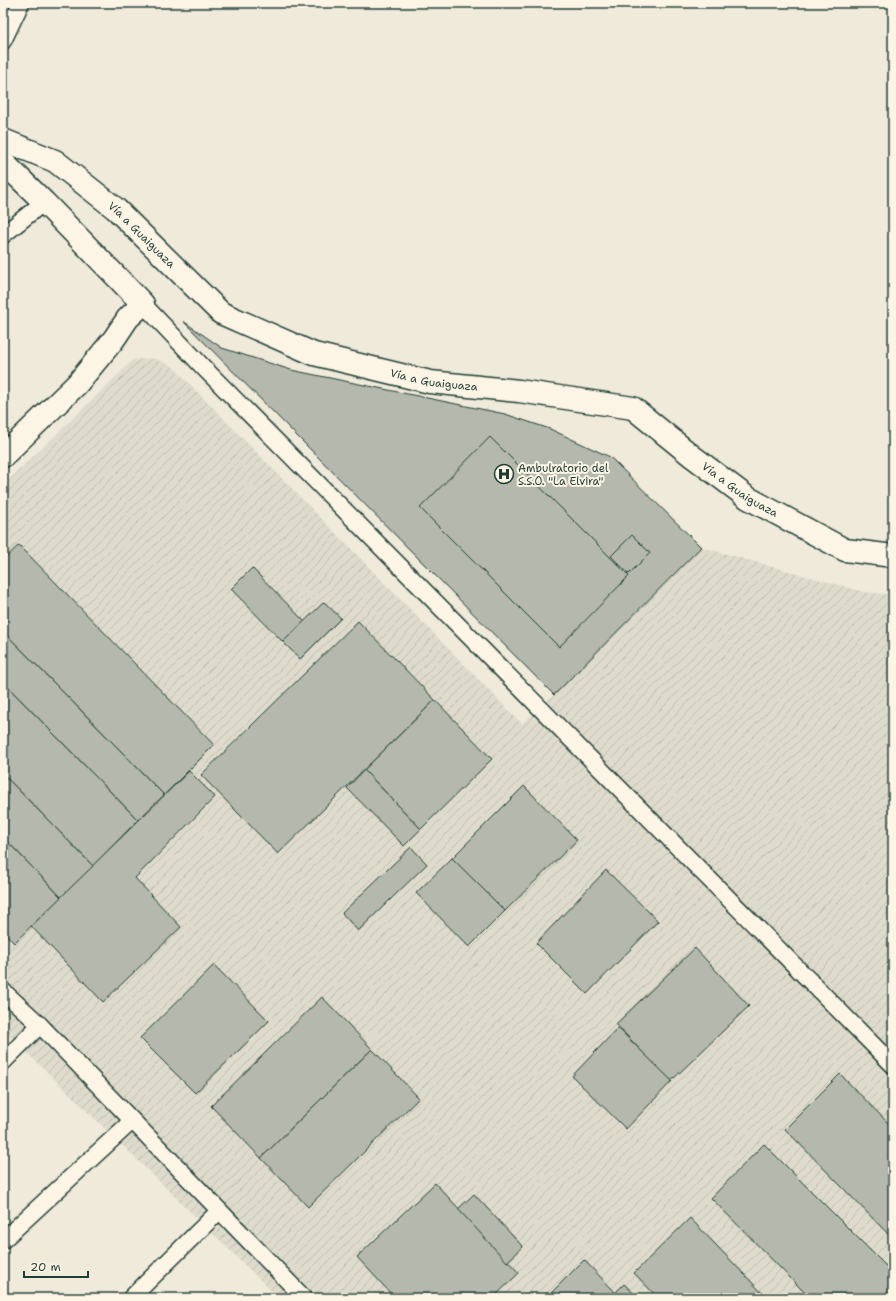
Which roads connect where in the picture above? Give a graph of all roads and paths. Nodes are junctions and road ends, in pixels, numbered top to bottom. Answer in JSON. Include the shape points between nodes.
{"nodes":[{"id":1,"x":21,"y":3,"type":"edge"},
{"id":2,"x":3,"y":41,"type":"edge"},
{"id":3,"x":3,"y":140,"type":"edge"},
{"id":4,"x":3,"y":162,"type":"edge"},
{"id":5,"x":44,"y":202,"type":"junction"},
{"id":6,"x":3,"y":236,"type":"edge"},
{"id":7,"x":143,"y":304,"type":"junction"},
{"id":8,"x":3,"y":456,"type":"edge"},
{"id":9,"x":893,"y":556,"type":"edge"},
{"id":10,"x":3,"y":991,"type":"edge"},
{"id":11,"x":40,"y":1025,"type":"junction"},
{"id":12,"x":3,"y":1062,"type":"edge"},
{"id":13,"x":893,"y":1065,"type":"edge"},
{"id":14,"x":132,"y":1121,"type":"junction"},
{"id":15,"x":219,"y":1211,"type":"junction"},
{"id":16,"x":3,"y":1240,"type":"edge"},
{"id":17,"x":131,"y":1298,"type":"edge"},
{"id":18,"x":304,"y":1298,"type":"edge"}],
"edges":[{"from":1,"to":2,"type":"street"},
{"from":3,"to":9,"type":"main road","name":"Vía a Guaiguaza","via":[[55,162],[116,209],[221,314],[314,354],[430,382],[519,391],[634,408],[748,498],[844,550]]},
{"from":4,"to":5,"type":"main road"},
{"from":5,"to":6,"type":"street"},
{"from":5,"to":7,"type":"main road"},
{"from":7,"to":8,"type":"main road","via":[[128,318],[77,384]]},
{"from":7,"to":13,"type":"street"},
{"from":10,"to":11,"type":"street"},
{"from":11,"to":12,"type":"street"},
{"from":11,"to":14,"type":"street"},
{"from":14,"to":15,"type":"street"},
{"from":14,"to":16,"type":"street"},
{"from":15,"to":17,"type":"street"},
{"from":15,"to":18,"type":"street"}]}
